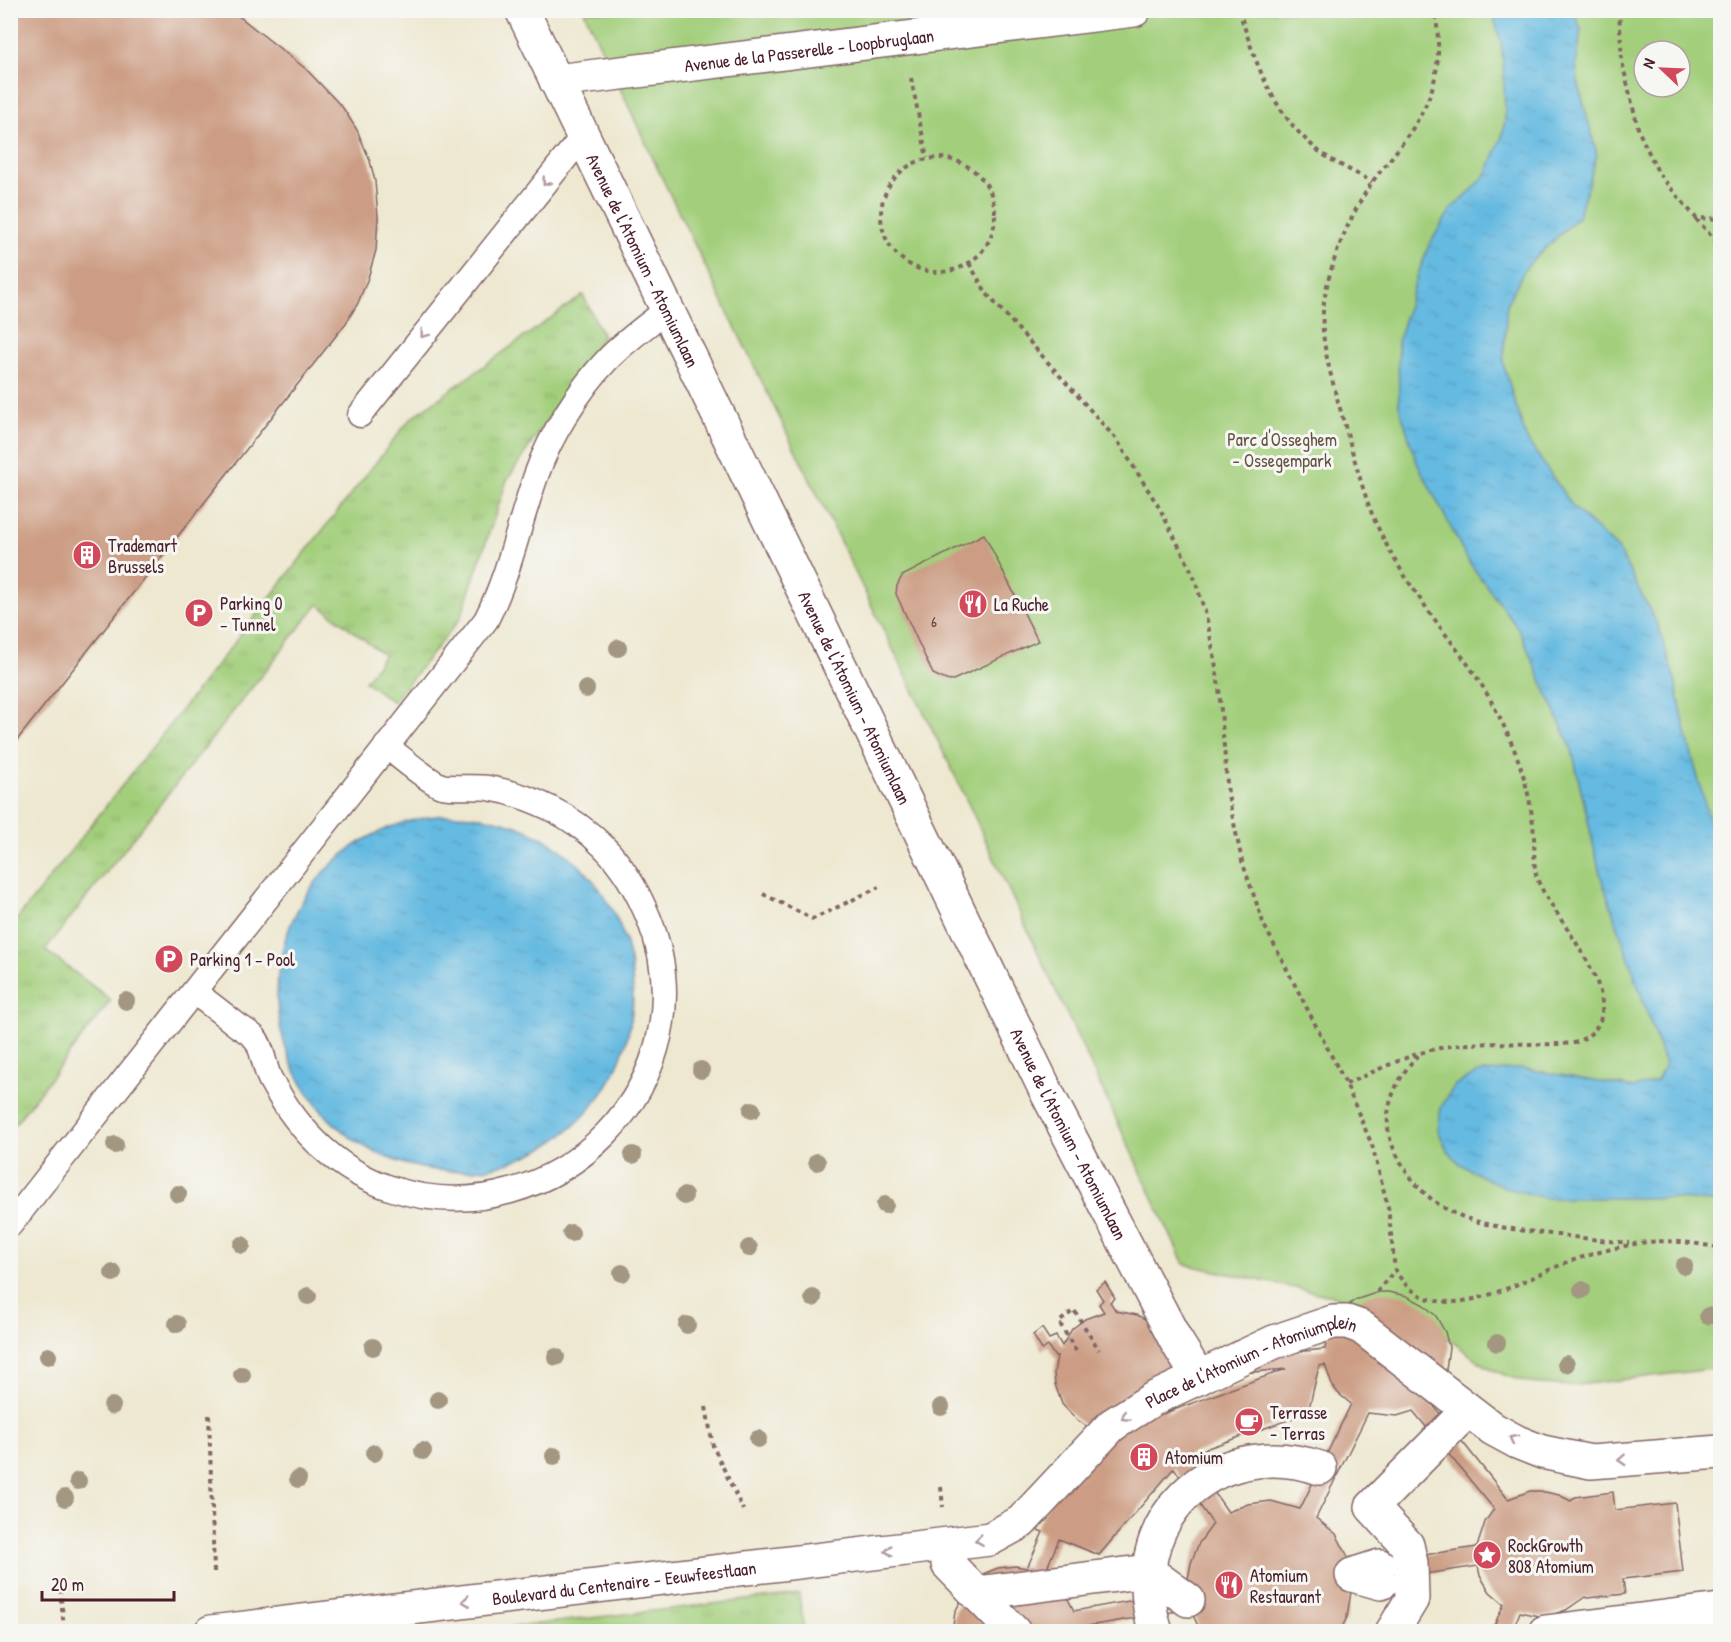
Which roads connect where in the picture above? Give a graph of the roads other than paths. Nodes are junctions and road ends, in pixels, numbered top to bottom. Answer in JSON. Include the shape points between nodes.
{"nodes":[{"id":1,"x":1134,"y":10,"type":"edge"},
{"id":2,"x":519,"y":12,"type":"edge"},
{"id":3,"x":556,"y":81,"type":"junction"},
{"id":4,"x":583,"y":136,"type":"junction"},
{"id":5,"x":667,"y":310,"type":"junction"},
{"id":6,"x":360,"y":415,"type":"dead end"},
{"id":7,"x":386,"y":746,"type":"junction"},
{"id":8,"x":194,"y":992,"type":"junction"},
{"id":9,"x":10,"y":1225,"type":"edge"},
{"id":10,"x":1199,"y":1378,"type":"junction"},
{"id":11,"x":1460,"y":1418,"type":"dead end"},
{"id":12,"x":1720,"y":1452,"type":"edge"},
{"id":13,"x":1320,"y":1468,"type":"dead end"},
{"id":14,"x":948,"y":1554,"type":"junction"},
{"id":15,"x":1148,"y":1571,"type":"junction"},
{"id":16,"x":976,"y":1593,"type":"junction"},
{"id":17,"x":1188,"y":1600,"type":"dead end"},
{"id":18,"x":1720,"y":1610,"type":"edge"},
{"id":19,"x":288,"y":1626,"type":"edge"},
{"id":20,"x":1546,"y":1631,"type":"edge"},
{"id":21,"x":211,"y":1632,"type":"edge"},
{"id":22,"x":1014,"y":1632,"type":"edge"},
{"id":23,"x":1156,"y":1632,"type":"edge"},
{"id":24,"x":1392,"y":1632,"type":"edge"}],
"edges":[{"from":1,"to":3,"type":"street","name":"Avenue de la Passerelle - Loopbruglaan"},
{"from":2,"to":3,"type":"street","name":"Avenue de l'Atomium - Atomiumlaan"},
{"from":3,"to":4,"type":"street","name":"Avenue de l'Atomium - Atomiumlaan"},
{"from":4,"to":5,"type":"street","name":"Avenue de l'Atomium - Atomiumlaan"},
{"from":4,"to":6,"type":"lane","one_way":true},
{"from":5,"to":7,"type":"lane","via":[[606,361],[556,432],[537,472],[505,577],[486,620]]},
{"from":5,"to":10,"type":"street","name":"Avenue de l'Atomium - Atomiumlaan","via":[[1047,1093]]},
{"from":7,"to":8,"type":"lane"},
{"from":7,"to":8,"type":"lane","via":[[441,787],[486,788],[549,807],[603,846],[629,879],[654,930],[663,997],[660,1032],[650,1066],[614,1126],[582,1156],[529,1186],[460,1199],[425,1197],[392,1188],[359,1175],[304,1132],[283,1104],[256,1040]]},
{"from":8,"to":9,"type":"lane"},
{"from":12,"to":10,"type":"street","name":"Place de l'Atomium - Atomiumplein","one_way":true,"via":[[1591,1462],[1525,1445],[1493,1429],[1378,1338],[1347,1322],[1333,1322],[1275,1342]]},
{"from":10,"to":14,"type":"street","name":"Place de l'Atomium - Atomiumplein","one_way":true,"via":[[1153,1399],[1112,1425],[1021,1522],[990,1539]]},
{"from":11,"to":24,"type":"street","via":[[1372,1507],[1407,1545],[1396,1573],[1412,1599]]},
{"from":13,"to":15,"type":"street","via":[[1272,1459],[1239,1464],[1209,1476],[1182,1497],[1163,1523]]},
{"from":14,"to":16,"type":"street"},
{"from":14,"to":19,"type":"street","name":"Boulevard du Centenaire - Eeuwfeestlaan","one_way":true},
{"from":15,"to":16,"type":"street"},
{"from":15,"to":17,"type":"street"},
{"from":15,"to":23,"type":"street","via":[[1148,1604]]},
{"from":16,"to":22,"type":"street"},
{"from":18,"to":20,"type":"street"},
{"from":19,"to":21,"type":"street","name":"Boulevard du Centenaire - Eeuwfeestlaan"}]}
